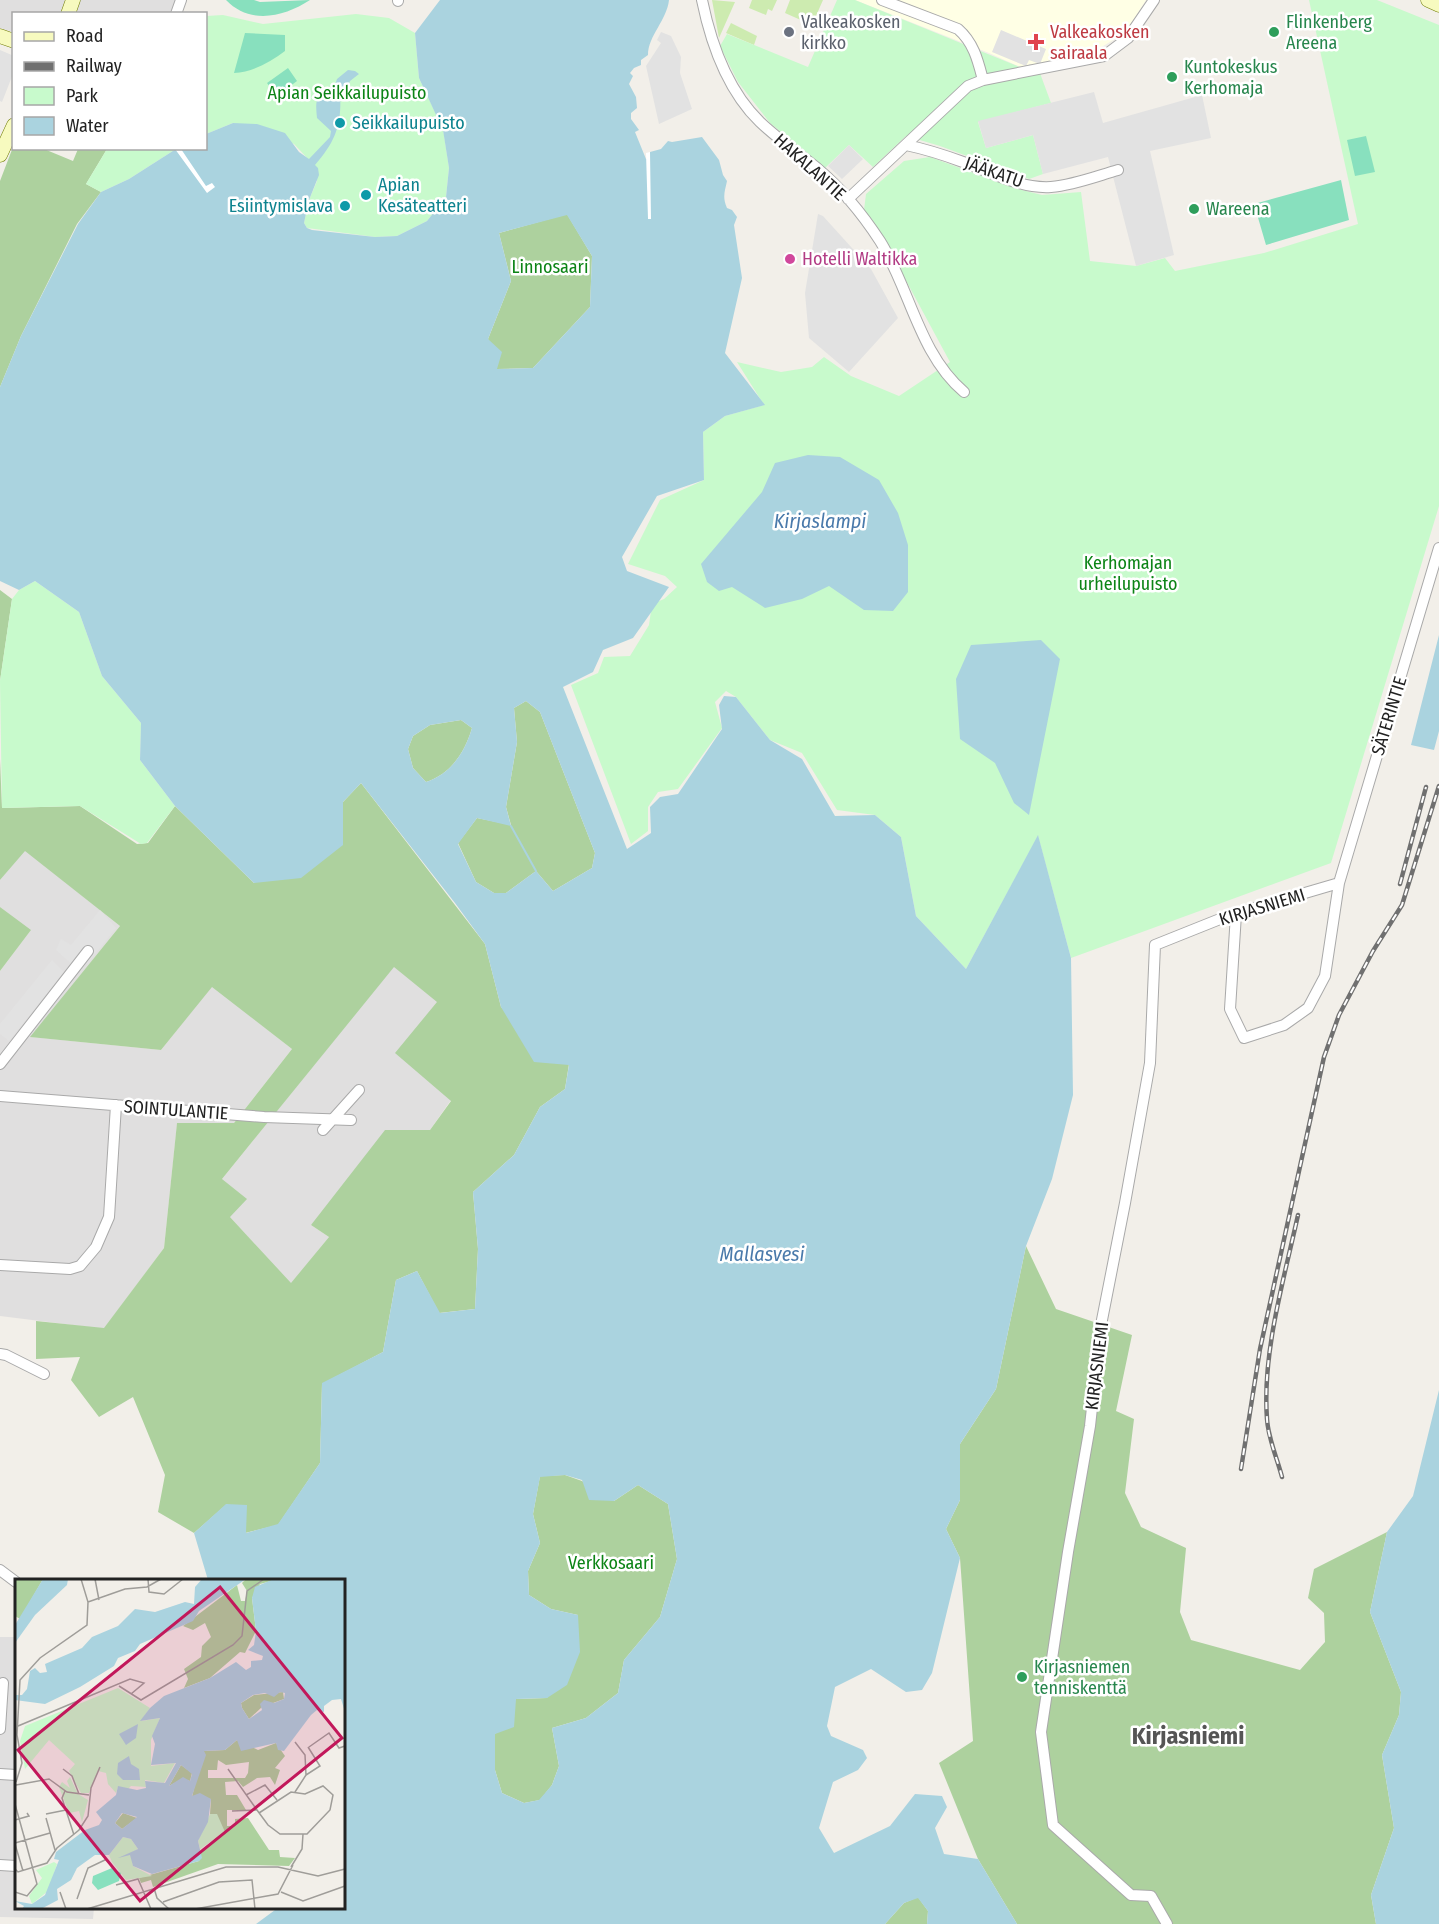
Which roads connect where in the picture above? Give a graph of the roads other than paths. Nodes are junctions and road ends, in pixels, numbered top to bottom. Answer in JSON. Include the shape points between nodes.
{"nodes":[{"id":1,"x":702,"y":0,"type":"edge"},
{"id":2,"x":882,"y":0,"type":"edge"},
{"id":3,"x":1154,"y":0,"type":"edge"},
{"id":4,"x":1428,"y":0,"type":"edge"},
{"id":5,"x":1439,"y":5,"type":"edge"},
{"id":6,"x":983,"y":80,"type":"junction"},
{"id":7,"x":7,"y":132,"type":"edge"},
{"id":8,"x":906,"y":145,"type":"junction"},
{"id":9,"x":0,"y":155,"type":"edge"},
{"id":10,"x":1118,"y":170,"type":"dead end"},
{"id":11,"x":848,"y":199,"type":"junction"},
{"id":12,"x":964,"y":392,"type":"dead end"},
{"id":13,"x":1439,"y":548,"type":"edge"},
{"id":14,"x":1339,"y":883,"type":"junction"},
{"id":15,"x":1236,"y":914,"type":"junction"},
{"id":16,"x":88,"y":951,"type":"dead end"},
{"id":17,"x":0,"y":1065,"type":"edge"},
{"id":18,"x":359,"y":1090,"type":"dead end"},
{"id":19,"x":0,"y":1096,"type":"edge"},
{"id":20,"x":116,"y":1105,"type":"junction"},
{"id":21,"x":331,"y":1118,"type":"junction"},
{"id":22,"x":351,"y":1120,"type":"dead end"},
{"id":23,"x":322,"y":1130,"type":"dead end"},
{"id":24,"x":0,"y":1265,"type":"edge"},
{"id":25,"x":0,"y":1354,"type":"edge"},
{"id":26,"x":44,"y":1374,"type":"dead end"},
{"id":27,"x":0,"y":1570,"type":"edge"},
{"id":28,"x":15,"y":1581,"type":"edge"},
{"id":29,"x":2,"y":1683,"type":"edge"},
{"id":30,"x":0,"y":1729,"type":"edge"},
{"id":31,"x":0,"y":1774,"type":"edge"},
{"id":32,"x":15,"y":1775,"type":"edge"},
{"id":33,"x":0,"y":1865,"type":"edge"},
{"id":34,"x":15,"y":1866,"type":"edge"},
{"id":35,"x":1167,"y":1924,"type":"edge"}],
"edges":[{"from":1,"to":11,"type":"street","name":"HAKALANTIE","via":[[721,63],[737,94],[766,127]]},
{"from":2,"to":6,"type":"street","via":[[958,29],[972,46]]},
{"from":3,"to":6,"type":"street","via":[[1128,38],[1104,56]]},
{"from":4,"to":5,"type":"main road"},
{"from":6,"to":8,"type":"street","via":[[968,86]]},
{"from":7,"to":9,"type":"main road"},
{"from":8,"to":10,"type":"street","name":"JÄÄKATU","via":[[1020,183],[1041,186],[1051,187]]},
{"from":8,"to":11,"type":"street"},
{"from":11,"to":12,"type":"street","name":"HAKALANTIE","via":[[880,241],[942,368]]},
{"from":13,"to":14,"type":"street","name":"SÄTERINTIE"},
{"from":14,"to":15,"type":"street","name":"KIRJASNIEMI"},
{"from":14,"to":15,"type":"street","name":"SÄTERINTIE","via":[[1325,976],[1308,1008],[1284,1024],[1244,1038],[1230,1009]]},
{"from":15,"to":35,"type":"street","name":"KIRJASNIEMI","via":[[1155,945],[1150,1063],[1101,1325],[1090,1426],[1041,1732],[1053,1825],[1131,1895],[1151,1896]]},
{"from":16,"to":17,"type":"street"},
{"from":18,"to":21,"type":"street"},
{"from":19,"to":20,"type":"street","name":"SOINTULANTIE"},
{"from":20,"to":21,"type":"street","name":"SOINTULANTIE"},
{"from":20,"to":24,"type":"street","via":[[108,1217],[96,1247],[80,1266],[70,1269]]},
{"from":21,"to":22,"type":"street","name":"SOINTULANTIE"},
{"from":21,"to":23,"type":"street"},
{"from":25,"to":26,"type":"street"},
{"from":27,"to":28,"type":"street"},
{"from":29,"to":30,"type":"street"},
{"from":31,"to":32,"type":"street"},
{"from":33,"to":34,"type":"street"}]}
